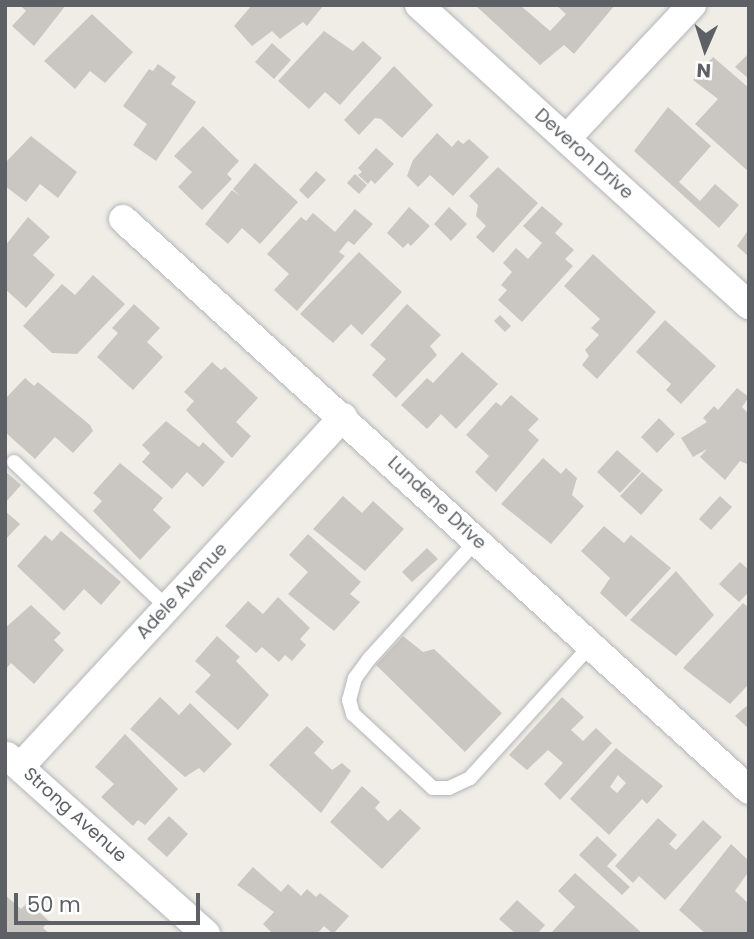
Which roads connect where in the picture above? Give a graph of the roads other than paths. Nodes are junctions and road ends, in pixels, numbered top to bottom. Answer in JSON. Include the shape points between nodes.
{"nodes":[{"id":1,"x":419,"y":5,"type":"edge"},
{"id":2,"x":692,"y":5,"type":"edge"},
{"id":3,"x":567,"y":138,"type":"junction"},
{"id":4,"x":123,"y":219,"type":"dead end"},
{"id":5,"x":749,"y":305,"type":"edge"},
{"id":6,"x":343,"y":416,"type":"junction"},
{"id":7,"x":14,"y":462,"type":"dead end"},
{"id":8,"x":477,"y":540,"type":"junction"},
{"id":9,"x":167,"y":607,"type":"junction"},
{"id":10,"x":591,"y":645,"type":"junction"},
{"id":11,"x":13,"y":760,"type":"edge"},
{"id":12,"x":749,"y":790,"type":"edge"},
{"id":13,"x":206,"y":934,"type":"edge"}],
"edges":[{"from":1,"to":3,"type":"street","name":"Deveron Drive"},
{"from":2,"to":3,"type":"street"},
{"from":3,"to":5,"type":"street","name":"Deveron Drive"},
{"from":4,"to":6,"type":"street","name":"Lundene Drive"},
{"from":6,"to":8,"type":"street","name":"Lundene Drive"},
{"from":6,"to":9,"type":"street","name":"Adele Avenue"},
{"from":7,"to":9,"type":"lane"},
{"from":8,"to":10,"type":"street","name":"Lundene Drive"},
{"from":8,"to":10,"type":"lane","via":[[369,659],[355,678],[349,700],[353,714],[433,788],[449,788],[470,778]]},
{"from":9,"to":11,"type":"street","name":"Adele Avenue"},
{"from":10,"to":12,"type":"street","name":"Lundene Drive"},
{"from":11,"to":13,"type":"street","name":"Strong Avenue"}]}
